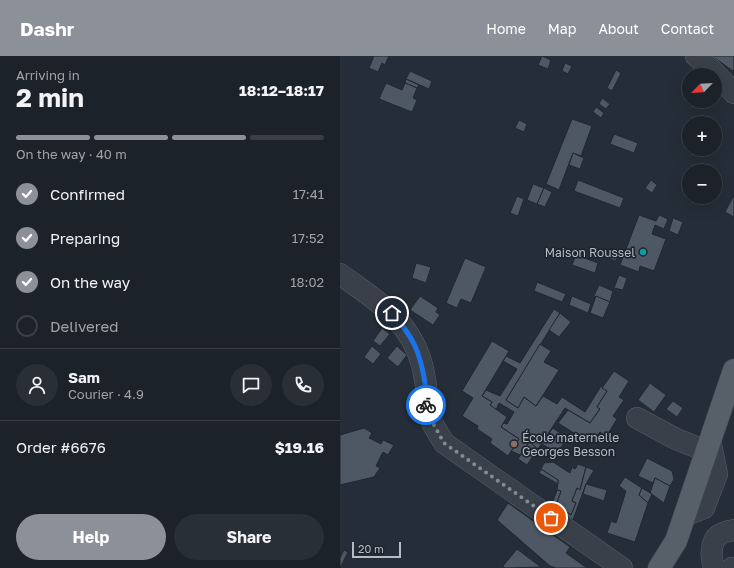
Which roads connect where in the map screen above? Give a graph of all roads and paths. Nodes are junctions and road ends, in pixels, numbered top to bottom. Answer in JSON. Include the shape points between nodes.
{"nodes":[{"id":1,"x":696,"y":56,"type":"edge"},
{"id":2,"x":734,"y":93,"type":"edge"},
{"id":3,"x":340,"y":274,"type":"edge"},
{"id":4,"x":734,"y":370,"type":"edge"},
{"id":5,"x":637,"y":418,"type":"dead end"},
{"id":6,"x":708,"y":446,"type":"junction"},
{"id":7,"x":734,"y":530,"type":"edge"},
{"id":8,"x":676,"y":541,"type":"junction"},
{"id":9,"x":622,"y":568,"type":"edge"},
{"id":10,"x":659,"y":568,"type":"edge"},
{"id":11,"x":676,"y":568,"type":"edge"},
{"id":12,"x":715,"y":568,"type":"edge"}],
"edges":[{"from":1,"to":2,"type":"street"},
{"from":3,"to":9,"type":"street","via":[[392,313],[405,328],[418,352],[426,385],[429,416],[444,443],[486,483]]},
{"from":4,"to":6,"type":"main road"},
{"from":5,"to":6,"type":"street","via":[[676,439]]},
{"from":6,"to":8,"type":"main road"},
{"from":7,"to":12,"type":"street","via":[[717,536],[714,541],[711,558]]},
{"from":8,"to":10,"type":"main road"},
{"from":8,"to":11,"type":"main road"}]}
